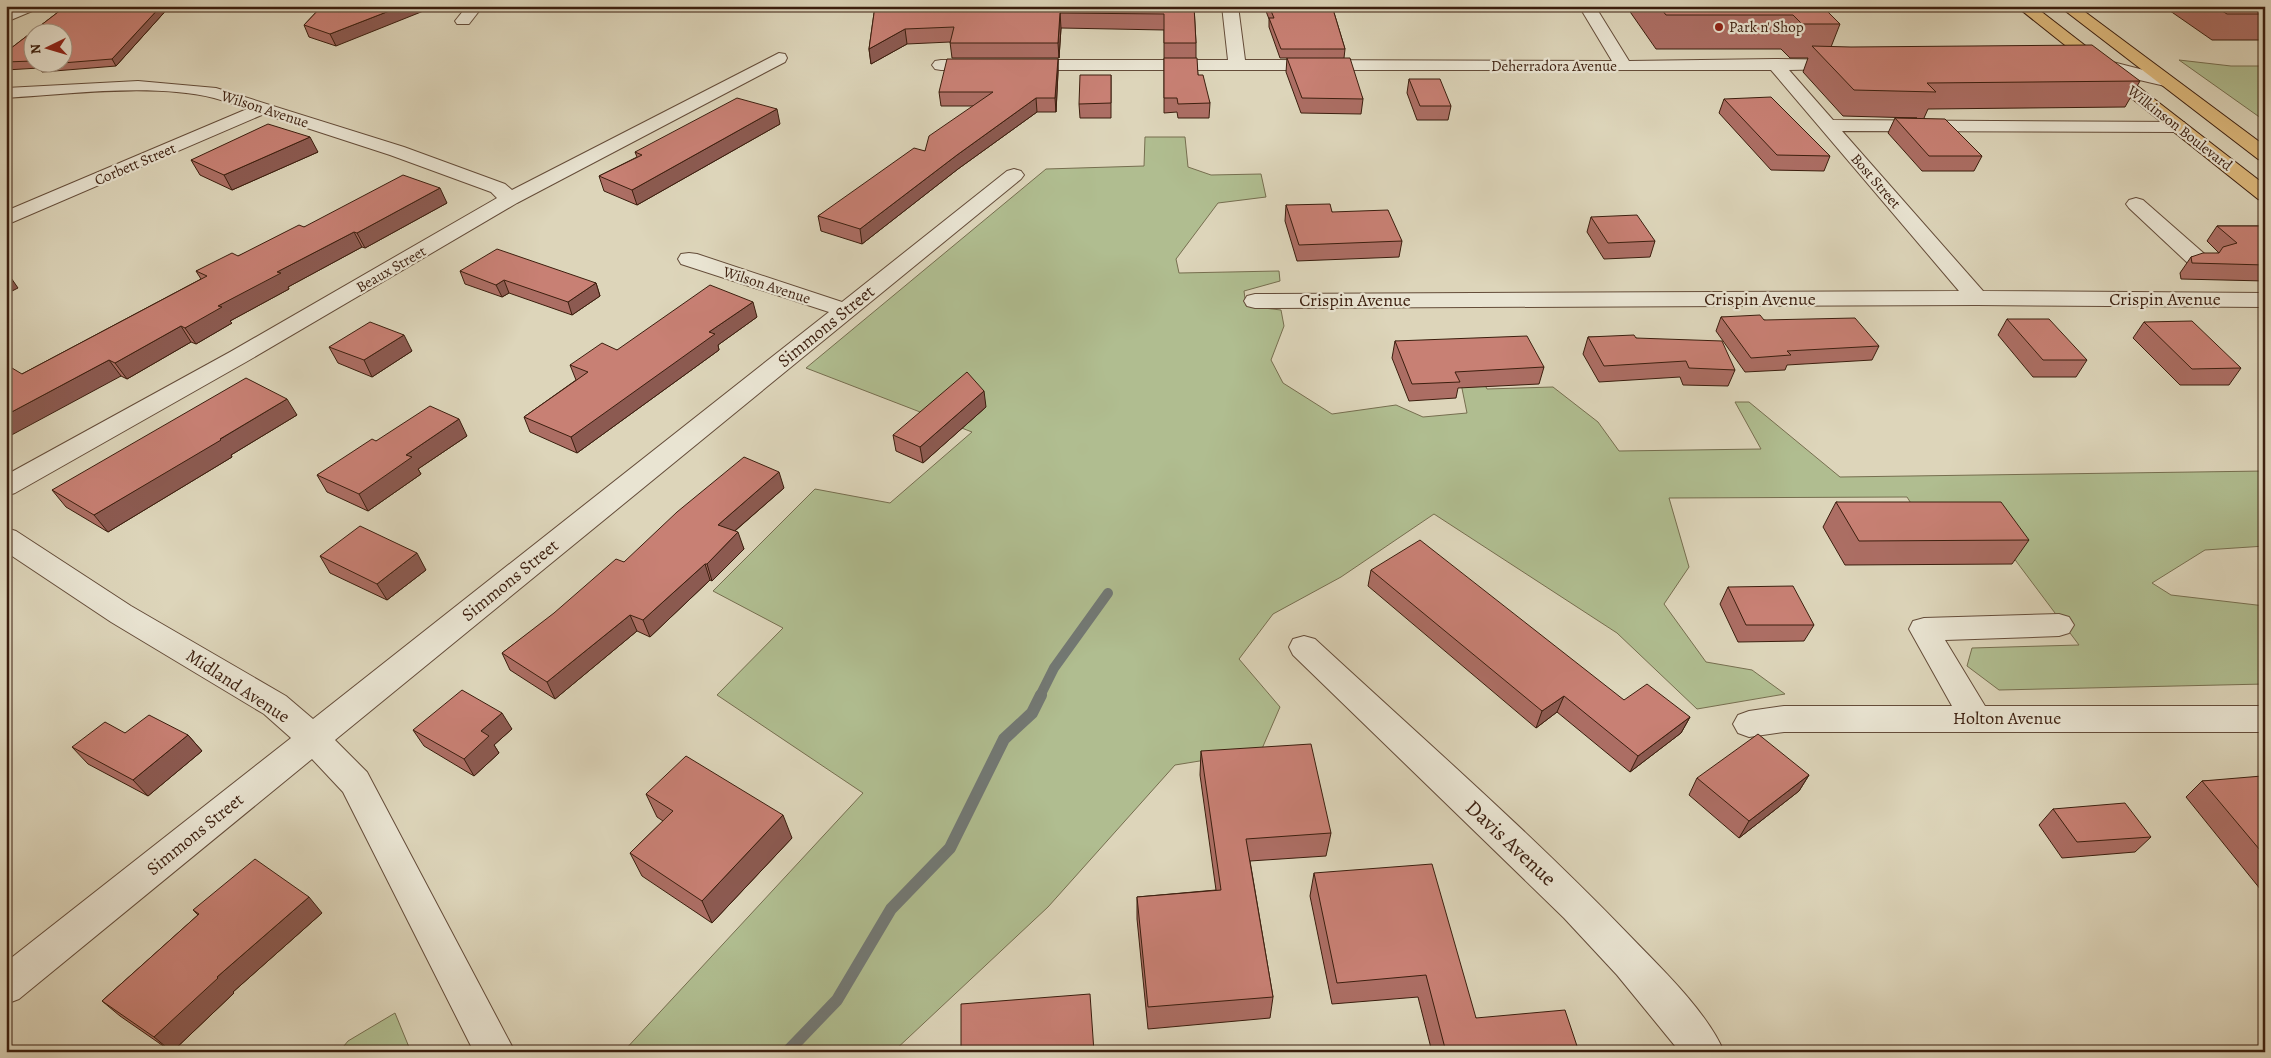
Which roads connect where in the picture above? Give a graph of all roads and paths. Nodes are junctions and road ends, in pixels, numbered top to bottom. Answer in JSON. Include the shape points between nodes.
{"nodes":[{"id":1,"x":31,"y":6,"type":"edge"},
{"id":2,"x":475,"y":6,"type":"edge"},
{"id":3,"x":1230,"y":6,"type":"edge"},
{"id":4,"x":1587,"y":6,"type":"edge"},
{"id":5,"x":2024,"y":6,"type":"edge"},
{"id":6,"x":2067,"y":6,"type":"edge"},
{"id":7,"x":6,"y":17,"type":"edge"},
{"id":8,"x":463,"y":21,"type":"dead end"},
{"id":9,"x":779,"y":58,"type":"dead end"},
{"id":10,"x":2072,"y":63,"type":"edge"},
{"id":11,"x":2097,"y":63,"type":"junction"},
{"id":12,"x":1775,"y":64,"type":"junction"},
{"id":13,"x":1854,"y":64,"type":"edge"},
{"id":14,"x":941,"y":65,"type":"dead end"},
{"id":15,"x":1237,"y":65,"type":"junction"},
{"id":16,"x":1624,"y":66,"type":"junction"},
{"id":17,"x":2165,"y":81,"type":"junction"},
{"id":18,"x":6,"y":93,"type":"edge"},
{"id":19,"x":264,"y":108,"type":"junction"},
{"id":20,"x":1828,"y":125,"type":"junction"},
{"id":21,"x":2177,"y":126,"type":"junction"},
{"id":22,"x":2265,"y":155,"type":"edge"},
{"id":23,"x":1014,"y":175,"type":"dead end"},
{"id":24,"x":2265,"y":195,"type":"edge"},
{"id":25,"x":510,"y":199,"type":"junction"},
{"id":26,"x":2136,"y":204,"type":"dead end"},
{"id":27,"x":6,"y":219,"type":"edge"},
{"id":28,"x":689,"y":259,"type":"dead end"},
{"id":29,"x":2200,"y":262,"type":"edge"},
{"id":30,"x":1977,"y":298,"type":"junction"},
{"id":31,"x":2265,"y":300,"type":"edge"},
{"id":32,"x":1255,"y":301,"type":"dead end"},
{"id":33,"x":846,"y":310,"type":"junction"},
{"id":34,"x":6,"y":487,"type":"edge"},
{"id":35,"x":6,"y":538,"type":"edge"},
{"id":36,"x":2059,"y":625,"type":"dead end"},
{"id":37,"x":1304,"y":647,"type":"dead end"},
{"id":38,"x":1975,"y":718,"type":"junction"},
{"id":39,"x":2265,"y":719,"type":"edge"},
{"id":40,"x":1749,"y":724,"type":"dead end"},
{"id":41,"x":314,"y":738,"type":"junction"},
{"id":42,"x":6,"y":986,"type":"edge"},
{"id":43,"x":494,"y":1052,"type":"edge"},
{"id":44,"x":1704,"y":1052,"type":"edge"}],
"edges":[{"from":1,"to":7,"type":"street"},
{"from":2,"to":8,"type":"street"},
{"from":3,"to":15,"type":"street"},
{"from":4,"to":16,"type":"street"},
{"from":5,"to":11,"type":"main road","name":"Wilkinson Boulevard"},
{"from":6,"to":17,"type":"main road","name":"Wilkinson Boulevard"},
{"from":9,"to":25,"type":"street","name":"Beaux Street"},
{"from":10,"to":11,"type":"street"},
{"from":11,"to":17,"type":"street"},
{"from":11,"to":21,"type":"main road","name":"Wilkinson Boulevard"},
{"from":12,"to":13,"type":"street","name":"Deherradora Avenue"},
{"from":12,"to":16,"type":"street","name":"Deherradora Avenue"},
{"from":12,"to":20,"type":"street","name":"Bost Street"},
{"from":14,"to":15,"type":"street","name":"Deherradora Avenue"},
{"from":15,"to":16,"type":"street","name":"Deherradora Avenue"},
{"from":17,"to":22,"type":"main road","name":"Wilkinson Boulevard"},
{"from":18,"to":19,"type":"street","name":"Wilson Avenue","via":[[153,85],[216,93]]},
{"from":19,"to":25,"type":"street","name":"Wilson Avenue","via":[[498,188]]},
{"from":19,"to":27,"type":"street","name":"Corbett Street"},
{"from":20,"to":21,"type":"street"},
{"from":20,"to":30,"type":"street","name":"Bost Street"},
{"from":21,"to":24,"type":"main road","name":"Wilkinson Boulevard"},
{"from":23,"to":33,"type":"street","name":"Simmons Street"},
{"from":25,"to":34,"type":"street","name":"Beaux Street"},
{"from":26,"to":29,"type":"street"},
{"from":28,"to":33,"type":"street","name":"Wilson Avenue"},
{"from":30,"to":31,"type":"street","name":"Crispin Avenue"},
{"from":30,"to":32,"type":"street","name":"Crispin Avenue"},
{"from":33,"to":41,"type":"street","name":"Simmons Street"},
{"from":35,"to":41,"type":"street","name":"Midland Avenue","via":[[121,614],[275,705]]},
{"from":36,"to":38,"type":"street","via":[[1924,629]]},
{"from":37,"to":44,"type":"street","name":"Davis Avenue","via":[[1570,899],[1676,1013]]},
{"from":38,"to":39,"type":"street","name":"Holton Avenue"},
{"from":38,"to":40,"type":"street","name":"Holton Avenue","via":[[1784,719]]},
{"from":41,"to":42,"type":"street","name":"Simmons Street"},
{"from":41,"to":43,"type":"street","name":"Midland Avenue","via":[[355,782]]}]}
